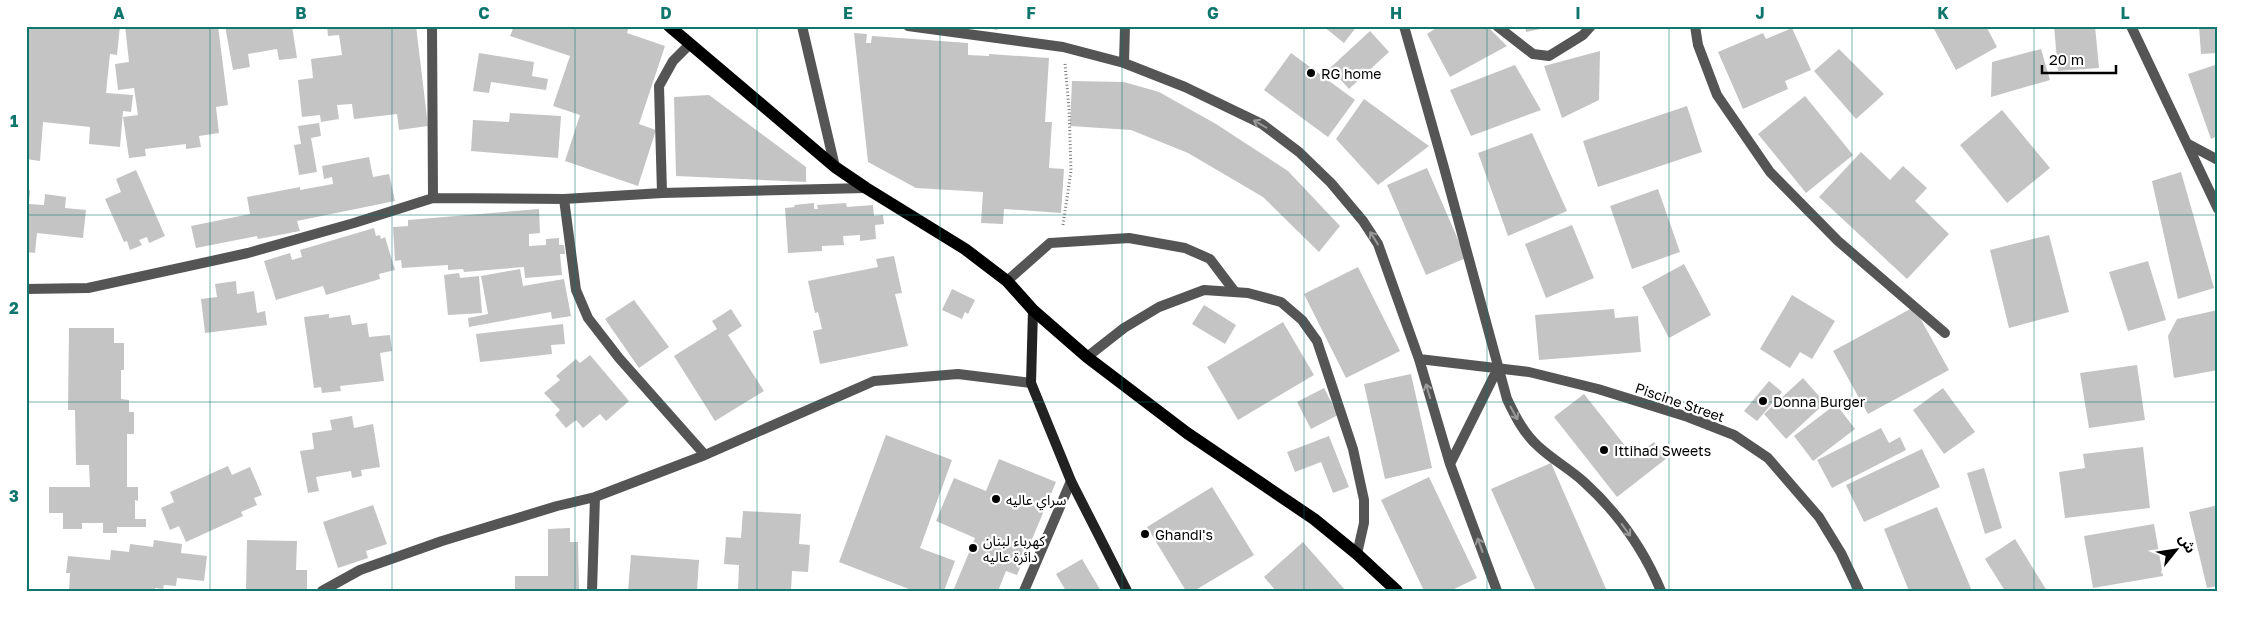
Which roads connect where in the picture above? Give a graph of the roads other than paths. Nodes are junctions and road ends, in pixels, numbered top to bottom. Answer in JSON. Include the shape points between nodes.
{"nodes":[{"id":1,"x":432,"y":26,"type":"edge"},
{"id":2,"x":670,"y":26,"type":"edge"},
{"id":3,"x":802,"y":26,"type":"edge"},
{"id":4,"x":908,"y":26,"type":"edge"},
{"id":5,"x":1125,"y":26,"type":"edge"},
{"id":6,"x":1404,"y":26,"type":"edge"},
{"id":7,"x":1591,"y":26,"type":"edge"},
{"id":8,"x":1695,"y":26,"type":"edge"},
{"id":9,"x":2131,"y":26,"type":"edge"},
{"id":10,"x":1500,"y":28,"type":"edge"},
{"id":11,"x":689,"y":44,"type":"junction"},
{"id":12,"x":1124,"y":63,"type":"junction"},
{"id":13,"x":2188,"y":144,"type":"junction"},
{"id":14,"x":2218,"y":160,"type":"edge"},
{"id":15,"x":835,"y":167,"type":"junction"},
{"id":16,"x":866,"y":188,"type":"junction"},
{"id":17,"x":662,"y":193,"type":"junction"},
{"id":18,"x":433,"y":198,"type":"junction"},
{"id":19,"x":564,"y":199,"type":"junction"},
{"id":20,"x":2218,"y":209,"type":"edge"},
{"id":21,"x":1007,"y":281,"type":"junction"},
{"id":22,"x":26,"y":288,"type":"edge"},
{"id":23,"x":1236,"y":292,"type":"junction"},
{"id":24,"x":1033,"y":310,"type":"junction"},
{"id":25,"x":1945,"y":332,"type":"dead end"},
{"id":26,"x":1087,"y":357,"type":"junction"},
{"id":27,"x":1419,"y":360,"type":"junction"},
{"id":28,"x":1498,"y":368,"type":"junction"},
{"id":29,"x":1031,"y":383,"type":"junction"},
{"id":30,"x":705,"y":455,"type":"junction"},
{"id":31,"x":1450,"y":464,"type":"junction"},
{"id":32,"x":1071,"y":481,"type":"junction"},
{"id":33,"x":595,"y":497,"type":"junction"},
{"id":34,"x":1357,"y":554,"type":"junction"},
{"id":35,"x":322,"y":591,"type":"edge"},
{"id":36,"x":592,"y":591,"type":"edge"},
{"id":37,"x":1024,"y":591,"type":"edge"},
{"id":38,"x":1127,"y":591,"type":"edge"},
{"id":39,"x":1397,"y":591,"type":"edge"},
{"id":40,"x":1497,"y":591,"type":"edge"},
{"id":41,"x":1661,"y":591,"type":"edge"},
{"id":42,"x":1859,"y":591,"type":"edge"}],
"edges":[{"from":1,"to":18,"type":"street"},
{"from":2,"to":11,"type":"main road"},
{"from":3,"to":15,"type":"street"},
{"from":4,"to":12,"type":"street","via":[[1063,47]]},
{"from":5,"to":12,"type":"street"},
{"from":6,"to":28,"type":"street"},
{"from":7,"to":10,"type":"street","via":[[1549,56],[1533,54]]},
{"from":8,"to":25,"type":"street","via":[[1698,45],[1717,95],[1770,172],[1838,241]]},
{"from":9,"to":13,"type":"street"},
{"from":11,"to":15,"type":"main road"},
{"from":11,"to":17,"type":"street","via":[[673,61],[660,86]]},
{"from":27,"to":12,"type":"street","one_way":true,"via":[[1378,244],[1331,183],[1299,152],[1262,124],[1185,87]]},
{"from":13,"to":14,"type":"street"},
{"from":13,"to":20,"type":"street"},
{"from":15,"to":16,"type":"main road"},
{"from":16,"to":17,"type":"street"},
{"from":16,"to":21,"type":"main road","via":[[965,249]]},
{"from":17,"to":19,"type":"street"},
{"from":18,"to":19,"type":"street"},
{"from":18,"to":22,"type":"street","via":[[238,255],[88,288]]},
{"from":19,"to":30,"type":"street","via":[[576,290],[588,318]]},
{"from":21,"to":23,"type":"street","via":[[1050,244],[1129,238],[1184,248],[1210,259]]},
{"from":21,"to":24,"type":"main road"},
{"from":23,"to":26,"type":"street","via":[[1204,290],[1159,307],[1124,328]]},
{"from":23,"to":34,"type":"street","via":[[1281,302],[1302,320],[1317,341],[1354,450],[1364,500],[1364,524]]},
{"from":24,"to":26,"type":"main road"},
{"from":24,"to":29,"type":"main road"},
{"from":26,"to":34,"type":"main road","via":[[1187,433],[1314,519]]},
{"from":27,"to":28,"type":"street","name":"Piscine Street"},
{"from":31,"to":27,"type":"street","one_way":true},
{"from":28,"to":31,"type":"street"},
{"from":28,"to":41,"type":"street","one_way":true,"via":[[1507,400],[1525,432],[1605,504],[1642,553]]},
{"from":28,"to":42,"type":"street","name":"Piscine Street","via":[[1598,389],[1734,435],[1768,458],[1819,517],[1842,553]]},
{"from":29,"to":30,"type":"street","via":[[958,374],[874,381]]},
{"from":29,"to":32,"type":"main road"},
{"from":30,"to":33,"type":"street"},
{"from":40,"to":31,"type":"street","one_way":true},
{"from":32,"to":37,"type":"street"},
{"from":32,"to":38,"type":"main road"},
{"from":33,"to":35,"type":"street","via":[[442,541],[360,570]]},
{"from":33,"to":36,"type":"street"},
{"from":34,"to":39,"type":"main road"}]}
